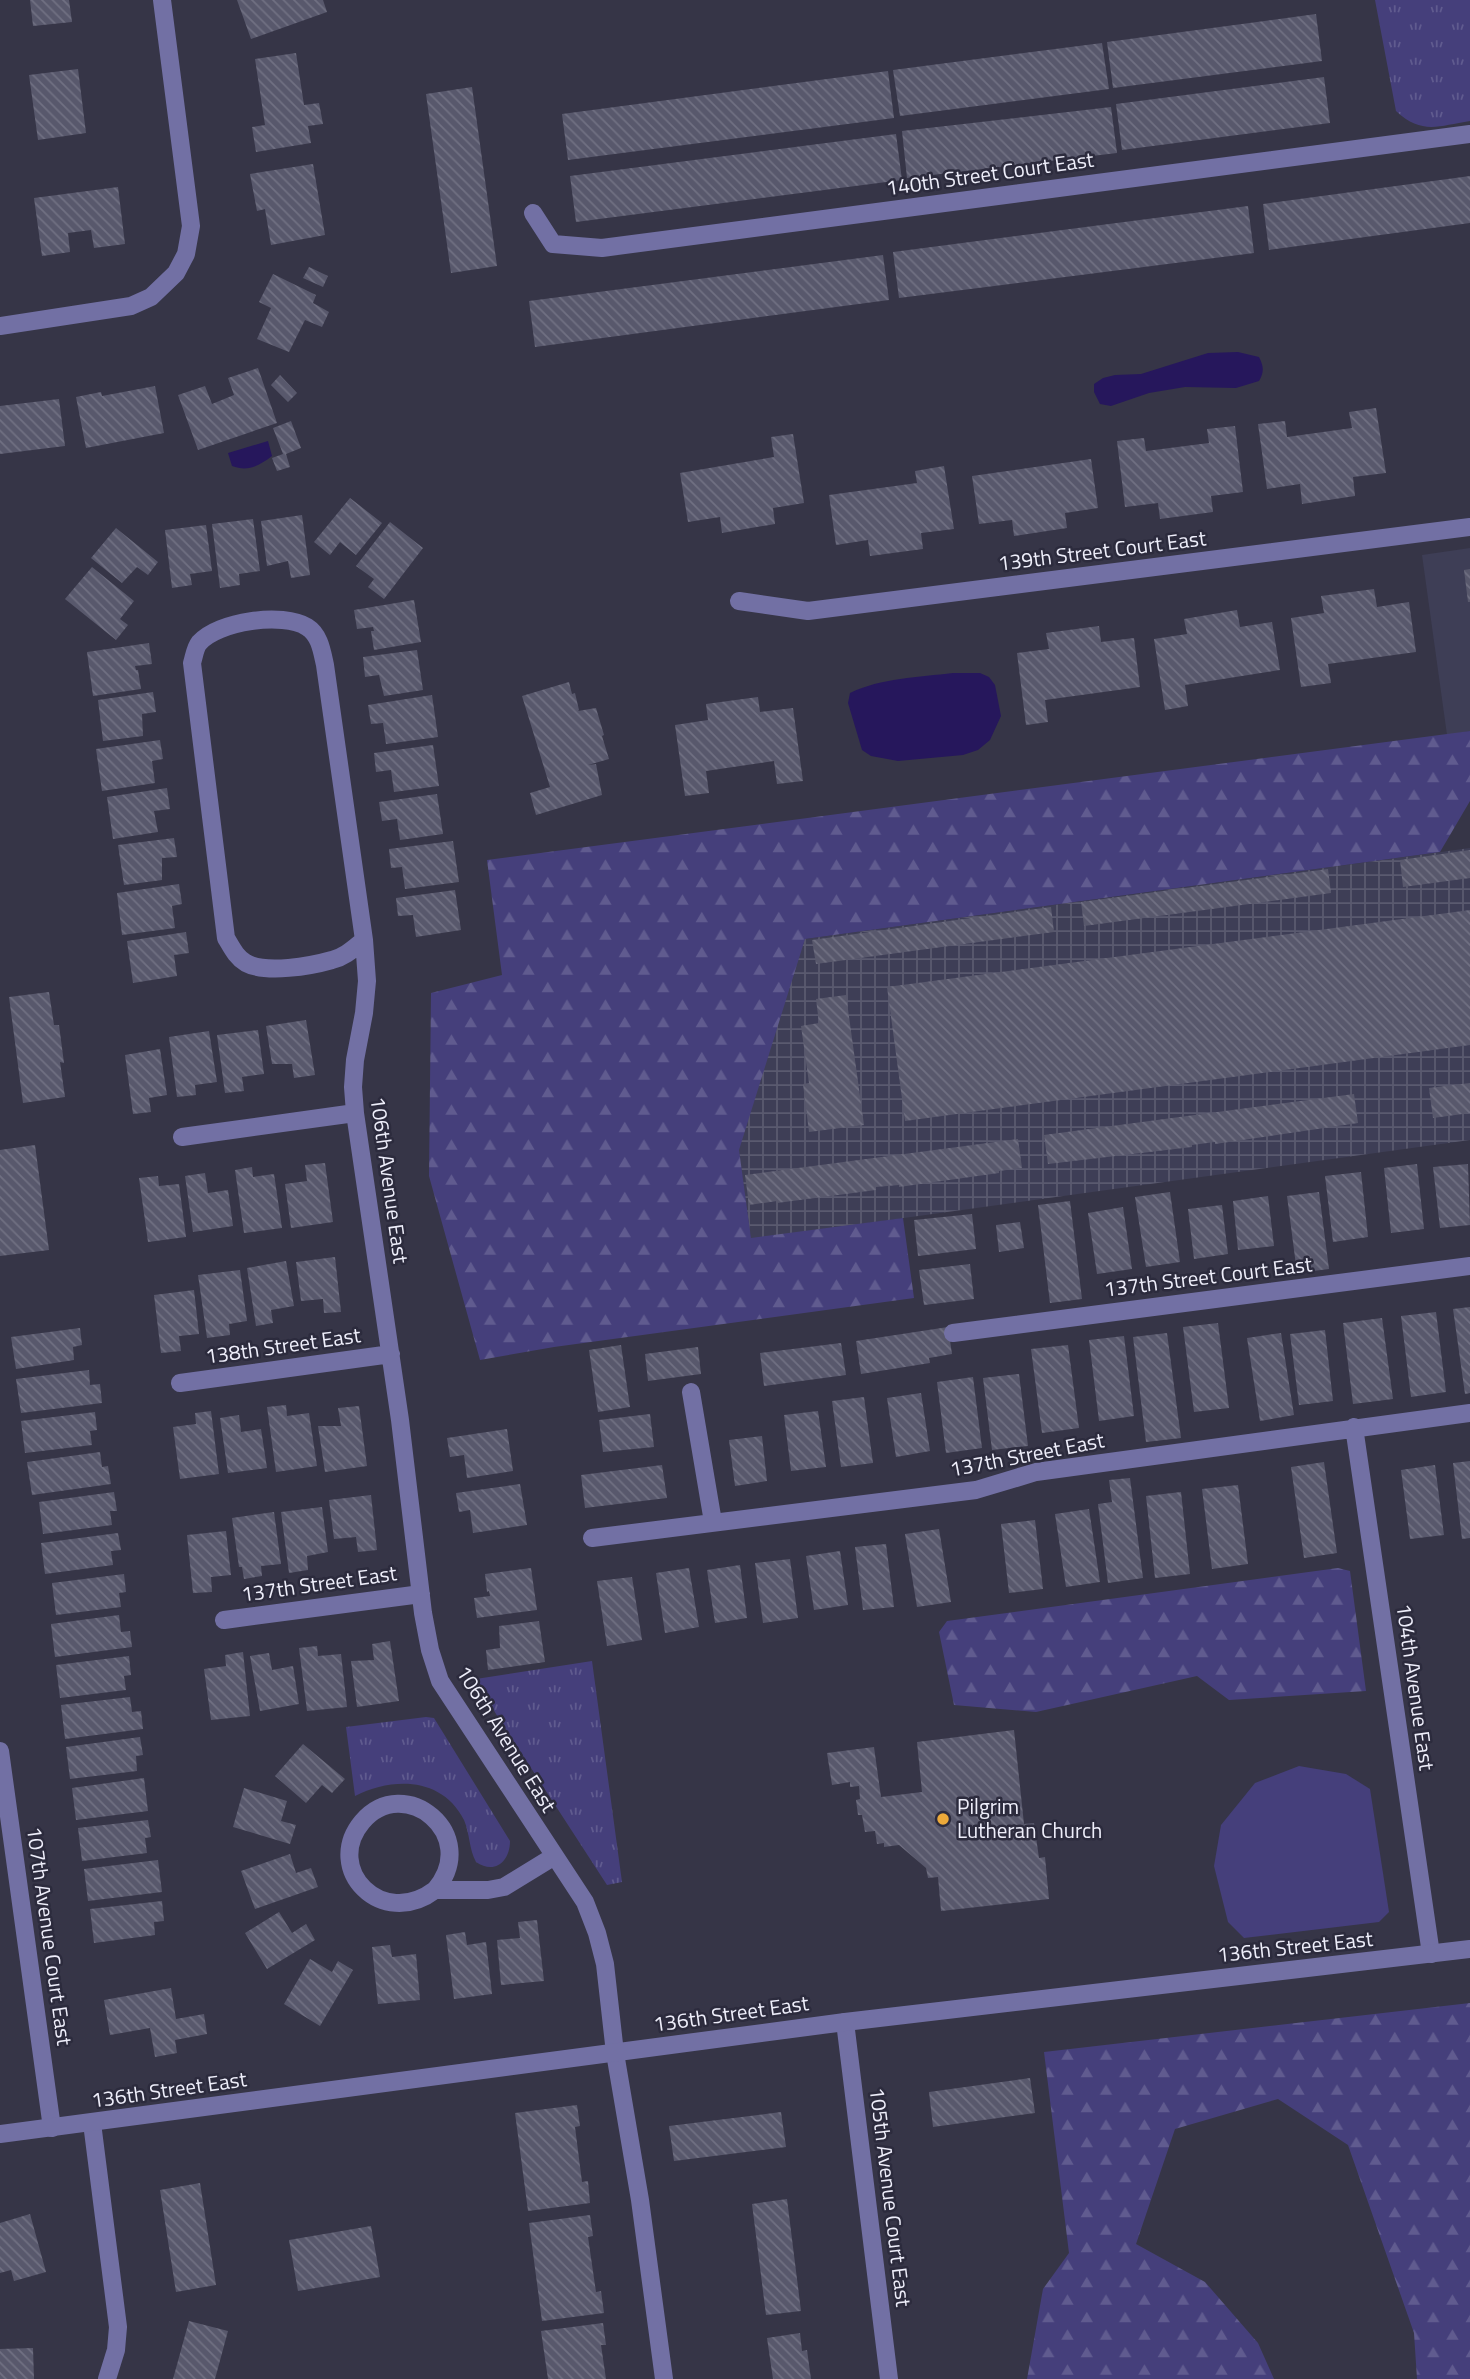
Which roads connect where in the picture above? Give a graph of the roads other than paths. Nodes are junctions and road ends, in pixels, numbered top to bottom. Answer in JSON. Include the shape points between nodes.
{"nodes":[{"id":1,"x":162,"y":0,"type":"edge"},
{"id":2,"x":1470,"y":134,"type":"edge"},
{"id":3,"x":533,"y":213,"type":"dead end"},
{"id":4,"x":0,"y":326,"type":"edge"},
{"id":5,"x":1470,"y":527,"type":"edge"},
{"id":6,"x":739,"y":601,"type":"dead end"},
{"id":7,"x":364,"y":940,"type":"junction"},
{"id":8,"x":355,"y":1113,"type":"junction"},
{"id":9,"x":182,"y":1137,"type":"dead end"},
{"id":10,"x":1470,"y":1266,"type":"edge"},
{"id":11,"x":953,"y":1333,"type":"dead end"},
{"id":12,"x":391,"y":1354,"type":"junction"},
{"id":13,"x":180,"y":1383,"type":"dead end"},
{"id":14,"x":691,"y":1392,"type":"dead end"},
{"id":15,"x":1470,"y":1413,"type":"edge"},
{"id":16,"x":1354,"y":1427,"type":"junction"},
{"id":17,"x":713,"y":1522,"type":"junction"},
{"id":18,"x":592,"y":1538,"type":"dead end"},
{"id":19,"x":421,"y":1594,"type":"junction"},
{"id":20,"x":224,"y":1620,"type":"dead end"},
{"id":21,"x":0,"y":1751,"type":"edge"},
{"id":22,"x":554,"y":1857,"type":"junction"},
{"id":23,"x":435,"y":1890,"type":"junction"},
{"id":24,"x":1470,"y":1949,"type":"edge"},
{"id":25,"x":1431,"y":1954,"type":"junction"},
{"id":26,"x":845,"y":2022,"type":"junction"},
{"id":27,"x":615,"y":2053,"type":"junction"},
{"id":28,"x":92,"y":2123,"type":"junction"},
{"id":29,"x":52,"y":2128,"type":"junction"},
{"id":30,"x":0,"y":2134,"type":"edge"},
{"id":31,"x":107,"y":2379,"type":"edge"},
{"id":32,"x":664,"y":2379,"type":"edge"},
{"id":33,"x":889,"y":2379,"type":"edge"}],
"edges":[{"from":1,"to":4,"type":"street","via":[[191,226],[186,254],[173,277],[151,297],[131,306]]},
{"from":2,"to":3,"type":"street","name":"140th Street Court East","via":[[602,248],[553,244]]},
{"from":5,"to":6,"type":"street","name":"139th Street Court East","via":[[808,611]]},
{"from":7,"to":7,"type":"street","name":"106th Avenue East","via":[[320,643],[308,627],[289,620],[252,620],[216,631],[198,644],[192,663],[226,938],[234,954],[248,964],[281,968],[333,960]]},
{"from":7,"to":8,"type":"street","name":"106th Avenue East","via":[[367,981],[352,1087]]},
{"from":8,"to":9,"type":"street"},
{"from":8,"to":12,"type":"street","name":"106th Avenue East"},
{"from":10,"to":11,"type":"street","name":"137th Street Court East"},
{"from":12,"to":13,"type":"street","name":"138th Street East"},
{"from":12,"to":19,"type":"street","name":"106th Avenue East"},
{"from":14,"to":17,"type":"street"},
{"from":15,"to":16,"type":"street","name":"137th Street East"},
{"from":16,"to":17,"type":"street","name":"137th Street East","via":[[1036,1472],[976,1490]]},
{"from":16,"to":25,"type":"street","name":"104th Avenue East"},
{"from":17,"to":18,"type":"street","name":"137th Street East"},
{"from":19,"to":20,"type":"street","name":"137th Street East"},
{"from":19,"to":22,"type":"street","name":"106th Avenue East","via":[[440,1681]]},
{"from":21,"to":29,"type":"street","name":"107th Avenue Court East"},
{"from":22,"to":23,"type":"street","via":[[504,1887]]},
{"from":22,"to":27,"type":"street","name":"106th Avenue East","via":[[585,1902],[597,1933],[610,1994]]},
{"from":23,"to":23,"type":"street","via":[[447,1871],[450,1849],[434,1817],[410,1805],[394,1805],[362,1821],[352,1838],[351,1863],[355,1877],[369,1894],[395,1904],[425,1898]]},
{"from":24,"to":25,"type":"street","name":"136th Street East"},
{"from":25,"to":26,"type":"street","name":"136th Street East"},
{"from":26,"to":27,"type":"street","name":"136th Street East"},
{"from":26,"to":33,"type":"street","name":"105th Avenue Court East"},
{"from":27,"to":28,"type":"street","name":"136th Street East"},
{"from":27,"to":32,"type":"street","name":"106th Avenue East"},
{"from":28,"to":29,"type":"street","name":"136th Street East"},
{"from":28,"to":31,"type":"street","via":[[118,2327]]},
{"from":29,"to":30,"type":"street","name":"136th Street East"}]}
